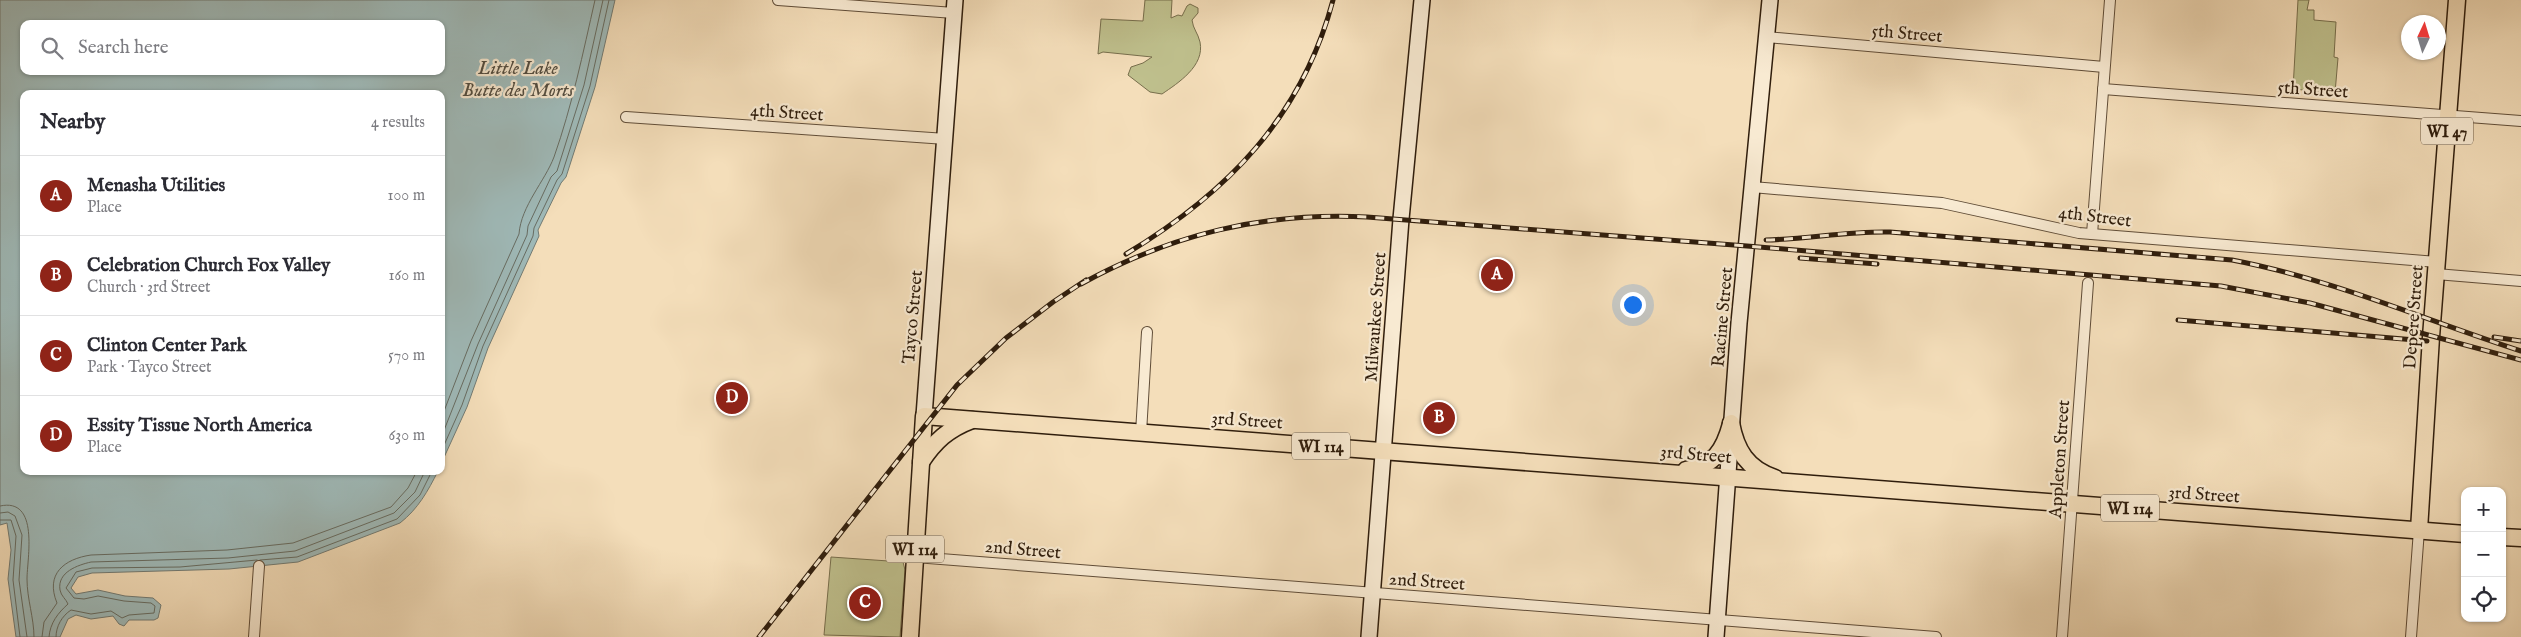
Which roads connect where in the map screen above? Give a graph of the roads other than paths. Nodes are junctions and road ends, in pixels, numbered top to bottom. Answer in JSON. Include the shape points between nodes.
{"nodes":[{"id":1,"x":778,"y":0,"type":"edge"},
{"id":2,"x":1422,"y":0,"type":"edge"},
{"id":3,"x":1770,"y":0,"type":"edge"},
{"id":4,"x":2110,"y":0,"type":"edge"},
{"id":5,"x":2457,"y":0,"type":"edge"},
{"id":6,"x":955,"y":7,"type":"edge"},
{"id":7,"x":1768,"y":37,"type":"junction"},
{"id":8,"x":2104,"y":68,"type":"junction"},
{"id":9,"x":2103,"y":89,"type":"junction"},
{"id":10,"x":2448,"y":116,"type":"junction"},
{"id":11,"x":626,"y":117,"type":"dead end"},
{"id":12,"x":2521,"y":121,"type":"edge"},
{"id":13,"x":946,"y":139,"type":"junction"},
{"id":14,"x":1752,"y":187,"type":"junction"},
{"id":15,"x":2092,"y":234,"type":"junction"},
{"id":16,"x":2437,"y":268,"type":"junction"},
{"id":17,"x":2521,"y":281,"type":"edge"},
{"id":18,"x":2088,"y":283,"type":"dead end"},
{"id":19,"x":1148,"y":332,"type":"dead end"},
{"id":20,"x":924,"y":416,"type":"junction"},
{"id":21,"x":975,"y":419,"type":"junction"},
{"id":22,"x":1731,"y":423,"type":"junction"},
{"id":23,"x":1141,"y":433,"type":"junction"},
{"id":24,"x":1384,"y":450,"type":"junction"},
{"id":25,"x":921,"y":462,"type":"junction"},
{"id":26,"x":1666,"y":472,"type":"junction"},
{"id":27,"x":1728,"y":477,"type":"junction"},
{"id":28,"x":1794,"y":484,"type":"junction"},
{"id":29,"x":2072,"y":504,"type":"junction"},
{"id":30,"x":2419,"y":530,"type":"junction"},
{"id":31,"x":2461,"y":534,"type":"edge"},
{"id":32,"x":2506,"y":536,"type":"edge"},
{"id":33,"x":2521,"y":538,"type":"edge"},
{"id":34,"x":915,"y":557,"type":"junction"},
{"id":35,"x":259,"y":566,"type":"dead end"},
{"id":36,"x":1373,"y":593,"type":"junction"},
{"id":37,"x":1718,"y":620,"type":"junction"},
{"id":38,"x":254,"y":637,"type":"edge"},
{"id":39,"x":910,"y":637,"type":"edge"},
{"id":40,"x":1369,"y":637,"type":"edge"},
{"id":41,"x":1716,"y":637,"type":"edge"},
{"id":42,"x":1936,"y":637,"type":"edge"},
{"id":43,"x":2062,"y":637,"type":"edge"},
{"id":44,"x":2411,"y":637,"type":"edge"}],
"edges":[{"from":1,"to":6,"type":"street"},
{"from":2,"to":24,"type":"street","name":"Milwaukee Street"},
{"from":3,"to":7,"type":"street","name":"Racine Street"},
{"from":4,"to":8,"type":"street"},
{"from":5,"to":10,"type":"main road","name":"Depere Street","number":"WI 47"},
{"from":6,"to":13,"type":"street","name":"Tayco Street"},
{"from":7,"to":8,"type":"street","name":"5th Street"},
{"from":7,"to":14,"type":"street","name":"Racine Street"},
{"from":8,"to":9,"type":"street"},
{"from":9,"to":10,"type":"street","name":"5th Street"},
{"from":9,"to":15,"type":"street"},
{"from":10,"to":12,"type":"street","name":"5th Street"},
{"from":10,"to":16,"type":"main road","name":"Depere Street","number":"WI 47"},
{"from":11,"to":13,"type":"street","name":"4th Street"},
{"from":13,"to":20,"type":"street","name":"Tayco Street"},
{"from":14,"to":15,"type":"street","name":"4th Street","via":[[1942,203],[2065,231]]},
{"from":14,"to":22,"type":"street","name":"Racine Street"},
{"from":15,"to":16,"type":"street","name":"4th Street"},
{"from":16,"to":17,"type":"street","name":"4th Street"},
{"from":16,"to":30,"type":"main road","name":"Depere Street","number":"WI 47"},
{"from":18,"to":29,"type":"street","name":"Appleton Street"},
{"from":19,"to":23,"type":"street"},
{"from":20,"to":21,"type":"main road","name":"3rd Street","number":"WI 114"},
{"from":20,"to":25,"type":"main road","name":"Tayco Street","number":"WI 114"},
{"from":21,"to":23,"type":"main road","name":"3rd Street","number":"WI 114"},
{"from":21,"to":25,"type":"main road","via":[[947,431]]},
{"from":22,"to":26,"type":"main road","via":[[1715,460],[1700,467]]},
{"from":22,"to":27,"type":"street","name":"Racine Street"},
{"from":22,"to":28,"type":"main road","via":[[1739,451],[1751,466]]},
{"from":23,"to":24,"type":"main road","name":"3rd Street","number":"WI 114"},
{"from":24,"to":26,"type":"main road","name":"3rd Street","number":"WI 114"},
{"from":24,"to":36,"type":"street","name":"Milwaukee Street"},
{"from":25,"to":34,"type":"main road","name":"Tayco Street","number":"WI 114"},
{"from":26,"to":27,"type":"main road","name":"3rd Street","number":"WI 114"},
{"from":27,"to":28,"type":"main road","name":"3rd Street","number":"WI 114"},
{"from":27,"to":37,"type":"street","name":"Racine Street"},
{"from":28,"to":29,"type":"main road","name":"3rd Street","number":"WI 114"},
{"from":29,"to":30,"type":"main road","name":"3rd Street","number":"WI 114"},
{"from":29,"to":43,"type":"street","name":"Appleton Street"},
{"from":30,"to":31,"type":"main road","name":"3rd Street","number":"WI 114"},
{"from":30,"to":44,"type":"street","name":"Depere Street"},
{"from":32,"to":33,"type":"main road"},
{"from":34,"to":36,"type":"street","name":"2nd Street"},
{"from":34,"to":39,"type":"main road","name":"Tayco Street","number":"WI 114"},
{"from":35,"to":38,"type":"street"},
{"from":36,"to":37,"type":"street","name":"2nd Street"},
{"from":36,"to":40,"type":"street","name":"Milwaukee Street"},
{"from":37,"to":41,"type":"street","name":"Racine Street"},
{"from":37,"to":42,"type":"street","name":"2nd Street"}]}
